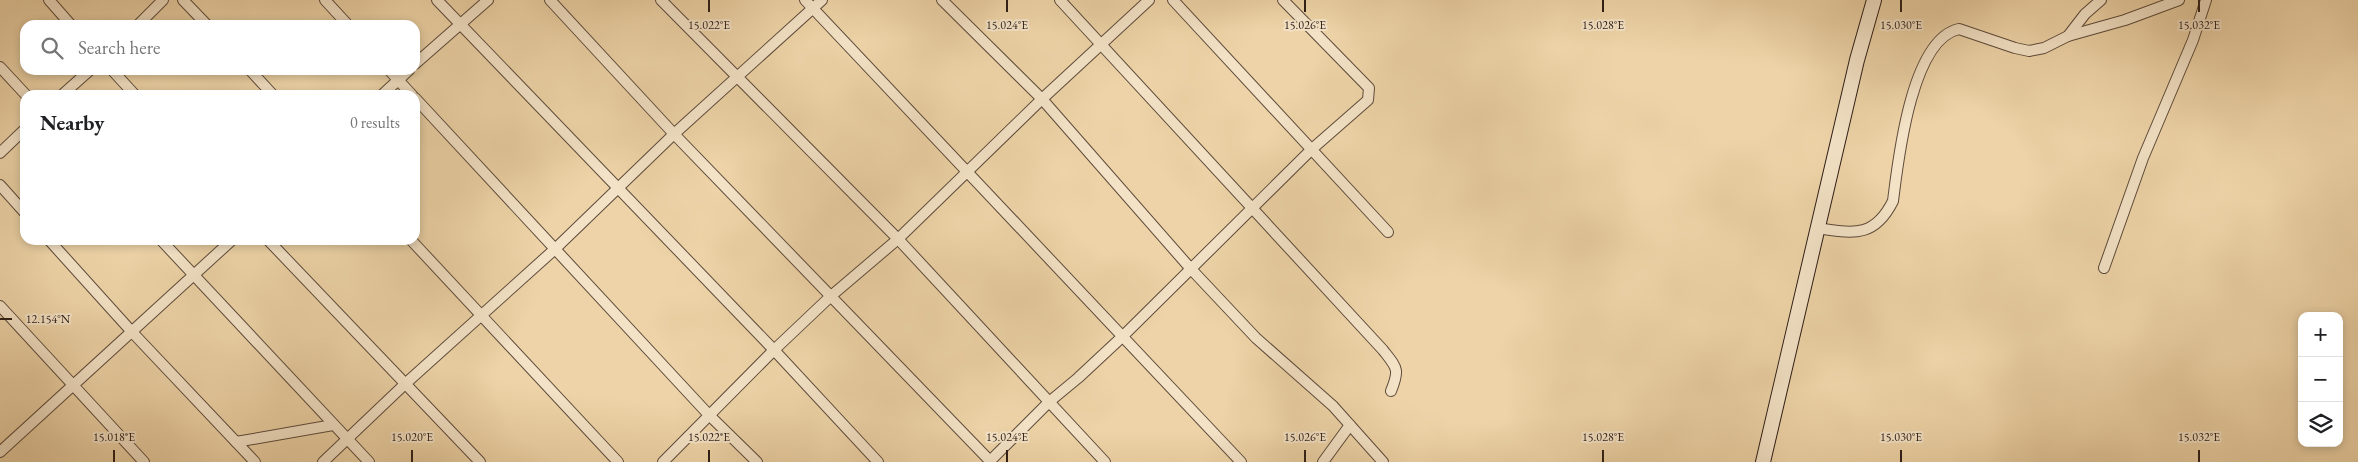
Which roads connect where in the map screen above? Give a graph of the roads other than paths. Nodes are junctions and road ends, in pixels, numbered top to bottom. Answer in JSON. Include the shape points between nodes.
{"nodes":[{"id":1,"x":49,"y":0,"type":"edge"},
{"id":2,"x":163,"y":0,"type":"edge"},
{"id":3,"x":183,"y":0,"type":"edge"},
{"id":4,"x":325,"y":0,"type":"edge"},
{"id":5,"x":437,"y":0,"type":"edge"},
{"id":6,"x":488,"y":0,"type":"edge"},
{"id":7,"x":550,"y":0,"type":"edge"},
{"id":8,"x":661,"y":0,"type":"edge"},
{"id":9,"x":805,"y":0,"type":"edge"},
{"id":10,"x":822,"y":0,"type":"edge"},
{"id":11,"x":942,"y":0,"type":"edge"},
{"id":12,"x":1060,"y":0,"type":"edge"},
{"id":13,"x":1149,"y":0,"type":"edge"},
{"id":14,"x":1173,"y":0,"type":"edge"},
{"id":15,"x":1283,"y":0,"type":"edge"},
{"id":16,"x":1874,"y":0,"type":"edge"},
{"id":17,"x":2101,"y":0,"type":"edge"},
{"id":18,"x":2178,"y":0,"type":"edge"},
{"id":19,"x":2206,"y":0,"type":"edge"},
{"id":20,"x":813,"y":8,"type":"junction"},
{"id":21,"x":67,"y":20,"type":"edge"},
{"id":22,"x":143,"y":20,"type":"edge"},
{"id":23,"x":202,"y":20,"type":"edge"},
{"id":24,"x":343,"y":20,"type":"edge"},
{"id":25,"x":460,"y":24,"type":"junction"},
{"id":26,"x":2068,"y":36,"type":"junction"},
{"id":27,"x":1100,"y":44,"type":"junction"},
{"id":28,"x":420,"y":60,"type":"edge"},
{"id":29,"x":0,"y":68,"type":"edge"},
{"id":30,"x":84,"y":75,"type":"edge"},
{"id":31,"x":117,"y":75,"type":"edge"},
{"id":32,"x":255,"y":75,"type":"edge"},
{"id":33,"x":394,"y":75,"type":"edge"},
{"id":34,"x":404,"y":75,"type":"edge"},
{"id":35,"x":736,"y":78,"type":"junction"},
{"id":36,"x":398,"y":80,"type":"junction"},
{"id":37,"x":21,"y":90,"type":"edge"},
{"id":38,"x":68,"y":90,"type":"edge"},
{"id":39,"x":130,"y":90,"type":"edge"},
{"id":40,"x":269,"y":90,"type":"edge"},
{"id":41,"x":387,"y":90,"type":"edge"},
{"id":42,"x":407,"y":90,"type":"edge"},
{"id":43,"x":1042,"y":99,"type":"junction"},
{"id":44,"x":420,"y":103,"type":"edge"},
{"id":45,"x":20,"y":134,"type":"edge"},
{"id":46,"x":674,"y":134,"type":"junction"},
{"id":47,"x":1312,"y":148,"type":"junction"},
{"id":48,"x":0,"y":153,"type":"edge"},
{"id":49,"x":968,"y":173,"type":"junction"},
{"id":50,"x":0,"y":185,"type":"edge"},
{"id":51,"x":618,"y":188,"type":"junction"},
{"id":52,"x":1252,"y":206,"type":"junction"},
{"id":53,"x":20,"y":207,"type":"edge"},
{"id":54,"x":1817,"y":228,"type":"junction"},
{"id":55,"x":1388,"y":232,"type":"dead end"},
{"id":56,"x":898,"y":239,"type":"junction"},
{"id":57,"x":54,"y":245,"type":"edge"},
{"id":58,"x":165,"y":245,"type":"edge"},
{"id":59,"x":227,"y":245,"type":"edge"},
{"id":60,"x":273,"y":245,"type":"edge"},
{"id":61,"x":416,"y":245,"type":"edge"},
{"id":62,"x":555,"y":249,"type":"junction"},
{"id":63,"x":2104,"y":268,"type":"dead end"},
{"id":64,"x":1191,"y":269,"type":"junction"},
{"id":65,"x":195,"y":276,"type":"junction"},
{"id":66,"x":831,"y":296,"type":"junction"},
{"id":67,"x":0,"y":306,"type":"edge"},
{"id":68,"x":481,"y":316,"type":"junction"},
{"id":69,"x":132,"y":332,"type":"junction"},
{"id":70,"x":1122,"y":336,"type":"junction"},
{"id":71,"x":774,"y":350,"type":"junction"},
{"id":72,"x":405,"y":384,"type":"junction"},
{"id":73,"x":74,"y":386,"type":"junction"},
{"id":74,"x":1391,"y":391,"type":"dead end"},
{"id":75,"x":1049,"y":402,"type":"junction"},
{"id":76,"x":710,"y":415,"type":"junction"},
{"id":77,"x":333,"y":425,"type":"junction"},
{"id":78,"x":1350,"y":425,"type":"junction"},
{"id":79,"x":346,"y":438,"type":"junction"},
{"id":80,"x":236,"y":442,"type":"junction"},
{"id":81,"x":0,"y":452,"type":"edge"},
{"id":82,"x":144,"y":462,"type":"edge"},
{"id":83,"x":255,"y":462,"type":"edge"},
{"id":84,"x":323,"y":462,"type":"edge"},
{"id":85,"x":369,"y":462,"type":"edge"},
{"id":86,"x":480,"y":462,"type":"edge"},
{"id":87,"x":618,"y":462,"type":"edge"},
{"id":88,"x":663,"y":462,"type":"edge"},
{"id":89,"x":757,"y":462,"type":"edge"},
{"id":90,"x":878,"y":462,"type":"edge"},
{"id":91,"x":990,"y":462,"type":"edge"},
{"id":92,"x":1105,"y":462,"type":"edge"},
{"id":93,"x":1241,"y":462,"type":"edge"},
{"id":94,"x":1323,"y":462,"type":"edge"},
{"id":95,"x":1383,"y":462,"type":"edge"},
{"id":96,"x":1762,"y":462,"type":"edge"}],
"edges":[{"from":1,"to":21,"type":"street"},
{"from":2,"to":22,"type":"street"},
{"from":3,"to":23,"type":"street"},
{"from":4,"to":24,"type":"street"},
{"from":5,"to":25,"type":"street"},
{"from":6,"to":25,"type":"street"},
{"from":7,"to":46,"type":"street"},
{"from":8,"to":35,"type":"street"},
{"from":9,"to":20,"type":"street"},
{"from":10,"to":20,"type":"street"},
{"from":11,"to":43,"type":"street"},
{"from":12,"to":27,"type":"street"},
{"from":13,"to":27,"type":"street"},
{"from":14,"to":47,"type":"street"},
{"from":15,"to":47,"type":"street","via":[[1369,88],[1368,100]]},
{"from":16,"to":54,"type":"main road"},
{"from":17,"to":26,"type":"street","via":[[2084,14]]},
{"from":18,"to":26,"type":"street","via":[[2125,20]]},
{"from":19,"to":63,"type":"street","via":[[2193,40],[2143,158]]},
{"from":20,"to":35,"type":"street"},
{"from":20,"to":49,"type":"street"},
{"from":25,"to":28,"type":"street"},
{"from":25,"to":51,"type":"street"},
{"from":26,"to":54,"type":"street","via":[[2030,51],[1959,29],[1945,35],[1926,63],[1908,105],[1893,201],[1888,212],[1872,226],[1854,233]]},
{"from":27,"to":43,"type":"street"},
{"from":27,"to":52,"type":"street"},
{"from":29,"to":37,"type":"street"},
{"from":30,"to":38,"type":"street"},
{"from":31,"to":39,"type":"street"},
{"from":32,"to":40,"type":"street"},
{"from":33,"to":36,"type":"street"},
{"from":34,"to":36,"type":"street"},
{"from":35,"to":46,"type":"street"},
{"from":35,"to":56,"type":"street"},
{"from":36,"to":41,"type":"street"},
{"from":36,"to":42,"type":"street"},
{"from":43,"to":49,"type":"street"},
{"from":43,"to":64,"type":"street"},
{"from":44,"to":62,"type":"street"},
{"from":45,"to":48,"type":"street"},
{"from":46,"to":51,"type":"street"},
{"from":46,"to":66,"type":"street"},
{"from":47,"to":52,"type":"street"},
{"from":47,"to":55,"type":"street"},
{"from":49,"to":56,"type":"street"},
{"from":49,"to":70,"type":"street"},
{"from":50,"to":53,"type":"street"},
{"from":51,"to":62,"type":"street"},
{"from":51,"to":71,"type":"street"},
{"from":52,"to":64,"type":"street"},
{"from":52,"to":74,"type":"street","via":[[1396,367]]},
{"from":54,"to":96,"type":"main road"},
{"from":56,"to":66,"type":"street"},
{"from":56,"to":75,"type":"street"},
{"from":57,"to":69,"type":"street"},
{"from":58,"to":65,"type":"street"},
{"from":59,"to":65,"type":"street"},
{"from":60,"to":72,"type":"street"},
{"from":61,"to":68,"type":"street"},
{"from":62,"to":68,"type":"street"},
{"from":62,"to":76,"type":"street"},
{"from":64,"to":70,"type":"street"},
{"from":64,"to":78,"type":"street","via":[[1256,338]]},
{"from":65,"to":69,"type":"street"},
{"from":65,"to":77,"type":"street"},
{"from":66,"to":71,"type":"street"},
{"from":66,"to":91,"type":"street"},
{"from":67,"to":73,"type":"street"},
{"from":68,"to":72,"type":"street"},
{"from":68,"to":87,"type":"street"},
{"from":69,"to":73,"type":"street"},
{"from":69,"to":80,"type":"street"},
{"from":70,"to":75,"type":"street"},
{"from":70,"to":93,"type":"street"},
{"from":71,"to":76,"type":"street"},
{"from":71,"to":90,"type":"street"},
{"from":72,"to":79,"type":"street"},
{"from":72,"to":86,"type":"street"},
{"from":73,"to":81,"type":"street"},
{"from":73,"to":82,"type":"street"},
{"from":75,"to":91,"type":"street"},
{"from":75,"to":92,"type":"street"},
{"from":76,"to":88,"type":"street"},
{"from":76,"to":89,"type":"street"},
{"from":77,"to":79,"type":"street"},
{"from":77,"to":80,"type":"street"},
{"from":78,"to":94,"type":"street"},
{"from":78,"to":95,"type":"street"},
{"from":79,"to":84,"type":"street"},
{"from":79,"to":85,"type":"street"},
{"from":80,"to":83,"type":"street"}]}
